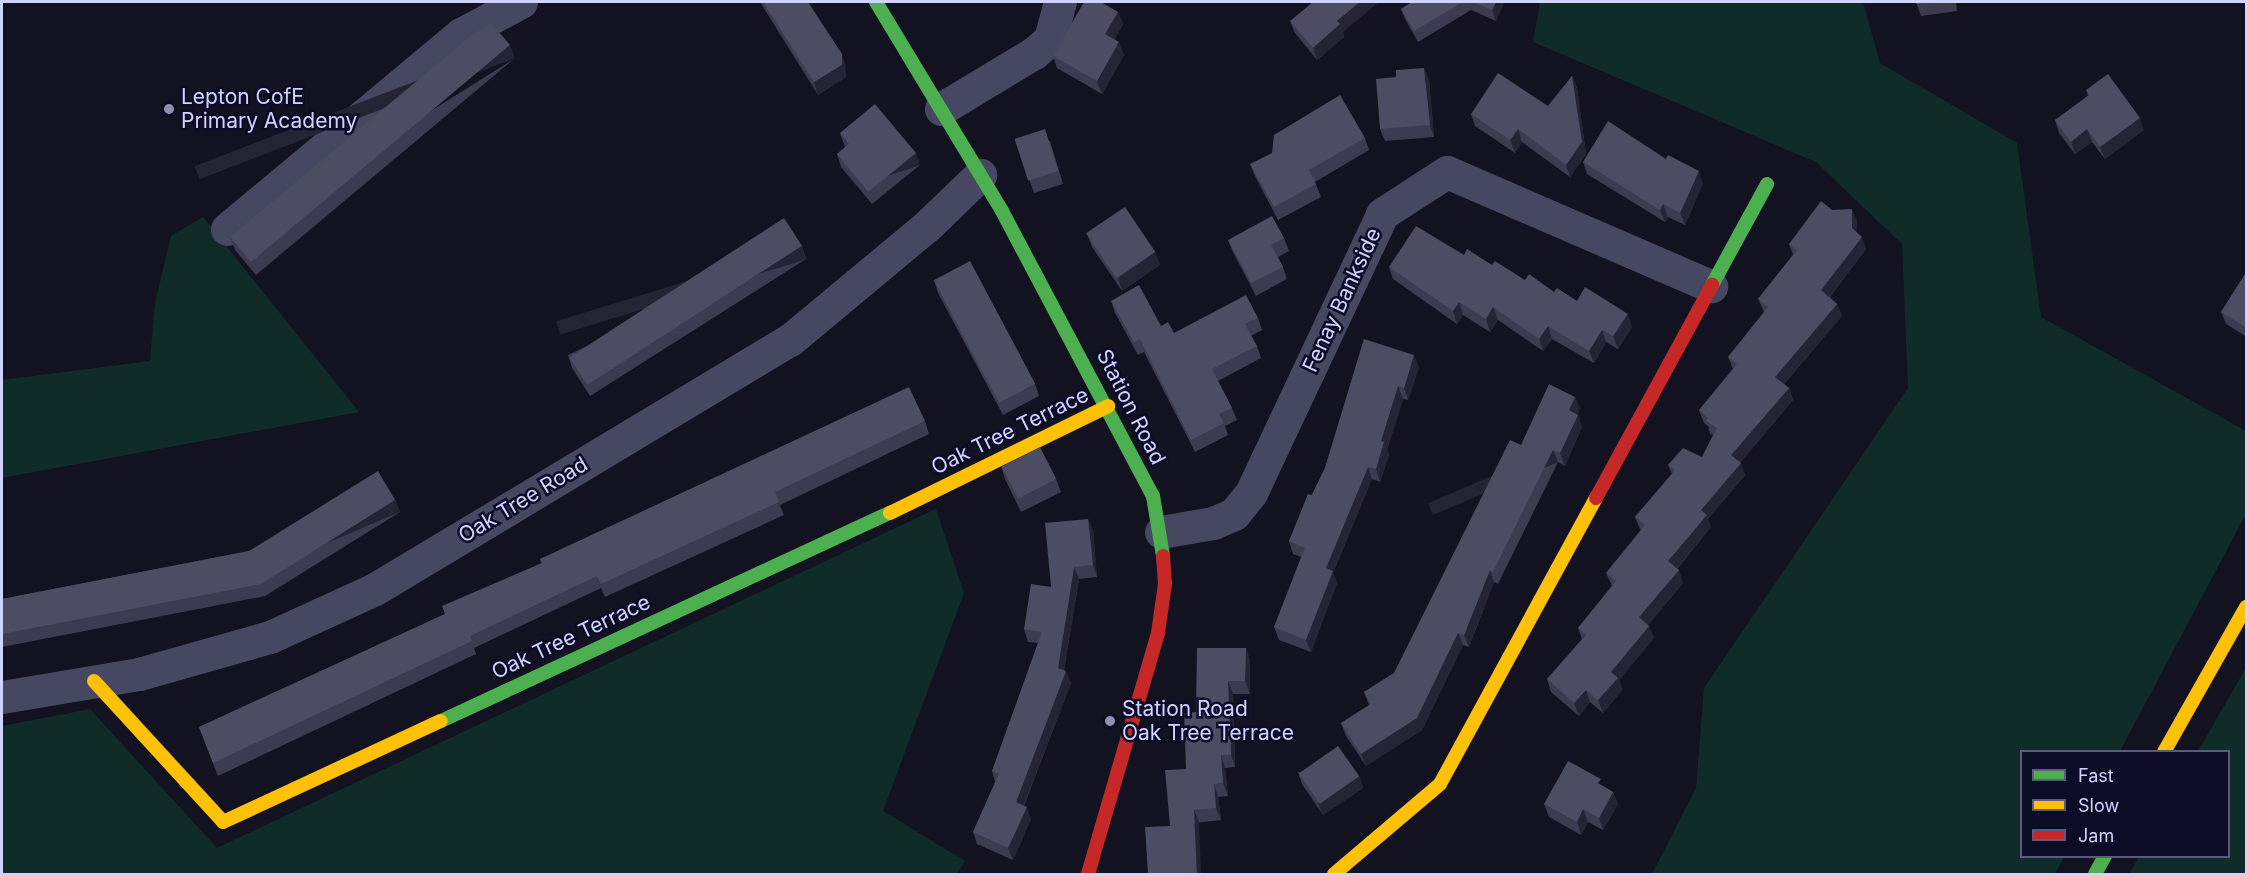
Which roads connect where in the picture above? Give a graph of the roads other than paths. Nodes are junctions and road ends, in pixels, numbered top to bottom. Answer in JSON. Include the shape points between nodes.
{"nodes":[{"id":1,"x":521,"y":2,"type":"edge"},
{"id":2,"x":876,"y":2,"type":"edge"},
{"id":3,"x":1060,"y":2,"type":"edge"},
{"id":4,"x":941,"y":109,"type":"junction"},
{"id":5,"x":980,"y":175,"type":"junction"},
{"id":6,"x":1767,"y":184,"type":"dead end"},
{"id":7,"x":227,"y":229,"type":"dead end"},
{"id":8,"x":1711,"y":286,"type":"junction"},
{"id":9,"x":1108,"y":406,"type":"junction"},
{"id":10,"x":1161,"y":532,"type":"junction"},
{"id":11,"x":2247,"y":607,"type":"edge"},
{"id":12,"x":94,"y":681,"type":"junction"},
{"id":13,"x":2,"y":696,"type":"edge"},
{"id":14,"x":2165,"y":750,"type":"edge"},
{"id":15,"x":2104,"y":858,"type":"edge"},
{"id":16,"x":1088,"y":874,"type":"edge"},
{"id":17,"x":1334,"y":874,"type":"edge"},
{"id":18,"x":2095,"y":874,"type":"edge"}],
"edges":[{"from":1,"to":7,"type":"street","via":[[461,34]]},
{"from":2,"to":4,"type":"main road","name":"Station Road"},
{"from":3,"to":4,"type":"street","via":[[1050,39],[1034,53]]},
{"from":4,"to":5,"type":"main road","name":"Station Road"},
{"from":5,"to":9,"type":"main road","name":"Station Road"},
{"from":5,"to":12,"type":"street","name":"Oak Tree Road","via":[[927,226],[790,340],[375,589],[270,637],[139,674]]},
{"from":6,"to":8,"type":"main road"},
{"from":8,"to":10,"type":"street","name":"Fenay Bankside","via":[[1447,172],[1382,214],[1251,493],[1234,514],[1214,523]]},
{"from":8,"to":17,"type":"main road","via":[[1440,784]]},
{"from":9,"to":10,"type":"main road","name":"Station Road","via":[[1153,496]]},
{"from":9,"to":12,"type":"main road","name":"Oak Tree Terrace","via":[[967,477],[223,822]]},
{"from":10,"to":16,"type":"main road","name":"Station Road","via":[[1165,584],[1158,633]]},
{"from":11,"to":14,"type":"main road"},
{"from":12,"to":13,"type":"street","name":"Oak Tree Road"},
{"from":15,"to":18,"type":"main road"}]}
